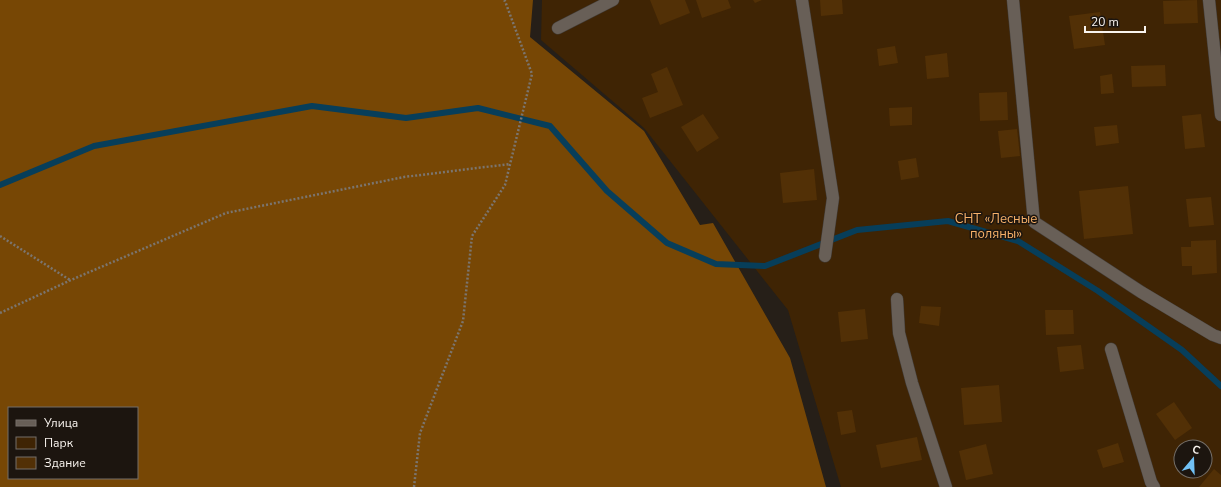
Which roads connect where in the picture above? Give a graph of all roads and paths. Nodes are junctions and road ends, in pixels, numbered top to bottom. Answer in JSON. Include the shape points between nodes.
{"nodes":[{"id":1,"x":504,"y":0,"type":"edge"},
{"id":2,"x":613,"y":0,"type":"edge"},
{"id":3,"x":802,"y":0,"type":"edge"},
{"id":4,"x":1013,"y":0,"type":"edge"},
{"id":5,"x":1209,"y":0,"type":"edge"},
{"id":6,"x":558,"y":28,"type":"dead end"},
{"id":7,"x":1221,"y":115,"type":"edge"},
{"id":8,"x":510,"y":164,"type":"junction"},
{"id":9,"x":0,"y":236,"type":"edge"},
{"id":10,"x":825,"y":256,"type":"dead end"},
{"id":11,"x":71,"y":280,"type":"junction"},
{"id":12,"x":896,"y":299,"type":"dead end"},
{"id":13,"x":0,"y":313,"type":"edge"},
{"id":14,"x":1221,"y":338,"type":"edge"},
{"id":15,"x":1111,"y":349,"type":"dead end"},
{"id":16,"x":414,"y":487,"type":"edge"},
{"id":17,"x":946,"y":487,"type":"edge"},
{"id":18,"x":1154,"y":487,"type":"edge"}],
"edges":[{"from":1,"to":8,"type":"path","via":[[532,74]]},
{"from":2,"to":6,"type":"street"},
{"from":3,"to":10,"type":"street","via":[[833,198]]},
{"from":4,"to":14,"type":"street","via":[[1034,222],[1141,292]]},
{"from":5,"to":7,"type":"street"},
{"from":8,"to":11,"type":"path","via":[[404,177],[226,213]]},
{"from":8,"to":16,"type":"path","via":[[505,185],[472,236],[462,321],[420,433]]},
{"from":9,"to":11,"type":"path"},
{"from":11,"to":13,"type":"path"},
{"from":12,"to":17,"type":"street","via":[[899,333],[912,382]]},
{"from":15,"to":18,"type":"street"}]}
